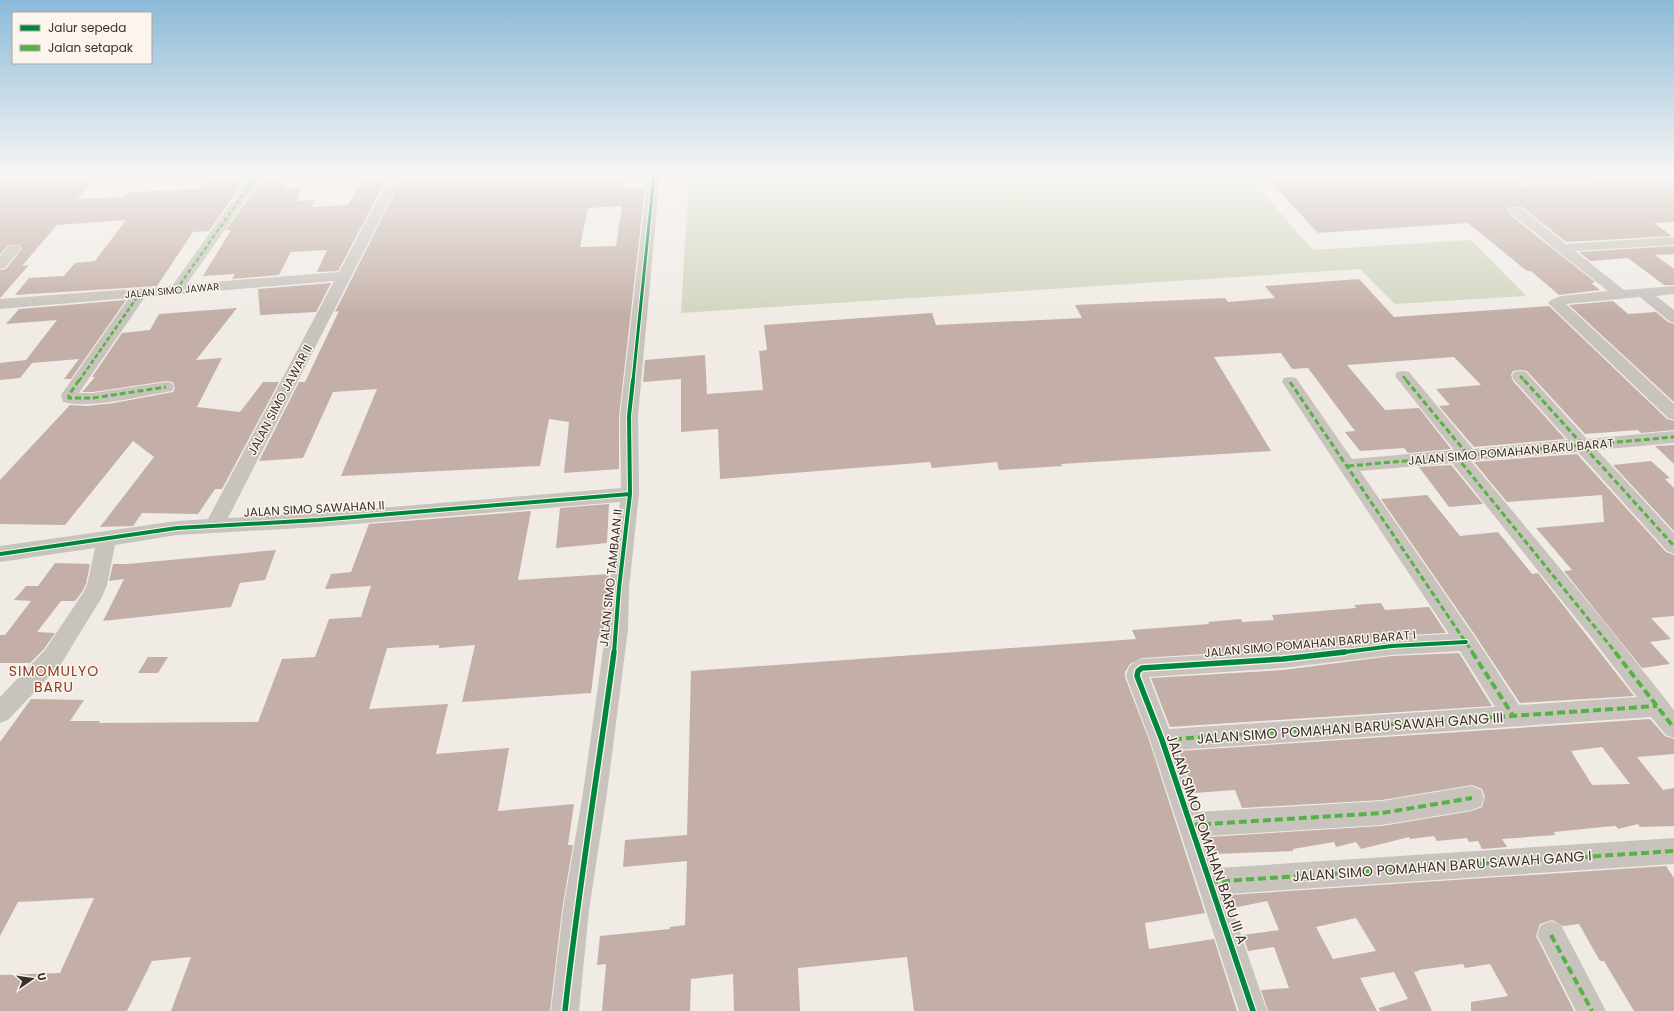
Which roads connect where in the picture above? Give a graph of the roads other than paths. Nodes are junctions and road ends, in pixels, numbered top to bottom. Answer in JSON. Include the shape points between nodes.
{"nodes":[{"id":1,"x":224,"y":222,"type":"edge"},
{"id":2,"x":372,"y":222,"type":"edge"},
{"id":3,"x":649,"y":222,"type":"edge"},
{"id":4,"x":1530,"y":222,"type":"edge"},
{"id":5,"x":1674,"y":241,"type":"edge"},
{"id":6,"x":1563,"y":248,"type":"junction"},
{"id":7,"x":14,"y":249,"type":"dead end"},
{"id":8,"x":0,"y":265,"type":"edge"},
{"id":9,"x":344,"y":276,"type":"junction"},
{"id":10,"x":176,"y":290,"type":"junction"},
{"id":11,"x":1674,"y":290,"type":"edge"},
{"id":12,"x":1642,"y":292,"type":"junction"},
{"id":13,"x":140,"y":293,"type":"junction"},
{"id":14,"x":1620,"y":294,"type":"junction"},
{"id":15,"x":0,"y":304,"type":"edge"},
{"id":16,"x":1674,"y":318,"type":"edge"},
{"id":17,"x":1403,"y":376,"type":"dead end"},
{"id":18,"x":1520,"y":376,"type":"dead end"},
{"id":19,"x":1290,"y":382,"type":"dead end"},
{"id":20,"x":166,"y":387,"type":"dead end"},
{"id":21,"x":1674,"y":414,"type":"edge"},
{"id":22,"x":1674,"y":437,"type":"edge"},
{"id":23,"x":1584,"y":446,"type":"junction"},
{"id":24,"x":1462,"y":456,"type":"junction"},
{"id":25,"x":1348,"y":466,"type":"junction"},
{"id":26,"x":630,"y":494,"type":"junction"},
{"id":27,"x":215,"y":524,"type":"junction"},
{"id":28,"x":106,"y":540,"type":"junction"},
{"id":29,"x":1674,"y":546,"type":"edge"},
{"id":30,"x":0,"y":554,"type":"edge"},
{"id":31,"x":1466,"y":642,"type":"junction"},
{"id":32,"x":1137,"y":676,"type":"joint"},
{"id":33,"x":1657,"y":706,"type":"junction"},
{"id":34,"x":0,"y":713,"type":"edge"},
{"id":35,"x":1514,"y":717,"type":"junction"},
{"id":36,"x":1674,"y":728,"type":"edge"},
{"id":37,"x":1162,"y":740,"type":"junction"},
{"id":38,"x":1472,"y":798,"type":"dead end"},
{"id":39,"x":1191,"y":825,"type":"junction"},
{"id":40,"x":1674,"y":851,"type":"edge"},
{"id":41,"x":1210,"y":882,"type":"junction"},
{"id":42,"x":1551,"y":935,"type":"dead end"},
{"id":43,"x":565,"y":1011,"type":"edge"},
{"id":44,"x":1253,"y":1011,"type":"edge"},
{"id":45,"x":1592,"y":1011,"type":"edge"}],
"edges":[{"from":1,"to":10,"type":"street"},
{"from":2,"to":9,"type":"street","name":"JALAN SIMO JAWAR II"},
{"from":3,"to":26,"type":"street","name":"JALAN SIMO TAMBAAN II","via":[[629,416]]},
{"from":4,"to":6,"type":"street"},
{"from":5,"to":6,"type":"street"},
{"from":6,"to":14,"type":"street"},
{"from":7,"to":8,"type":"street"},
{"from":9,"to":10,"type":"street","name":"JALAN SIMO JAWAR"},
{"from":9,"to":27,"type":"street","name":"JALAN SIMO JAWAR II"},
{"from":10,"to":13,"type":"street","name":"JALAN SIMO JAWAR"},
{"from":11,"to":12,"type":"street"},
{"from":12,"to":14,"type":"street"},
{"from":12,"to":16,"type":"street"},
{"from":13,"to":15,"type":"street","name":"JALAN SIMO JAWAR"},
{"from":13,"to":20,"type":"street","via":[[92,359],[69,398],[93,398]]},
{"from":14,"to":21,"type":"street","via":[[1561,300],[1556,303]]},
{"from":17,"to":24,"type":"street"},
{"from":18,"to":23,"type":"street"},
{"from":19,"to":25,"type":"street"},
{"from":22,"to":23,"type":"street","name":"JALAN SIMO POMAHAN BARU BARAT"},
{"from":23,"to":24,"type":"street","name":"JALAN SIMO POMAHAN BARU BARAT"},
{"from":23,"to":29,"type":"street"},
{"from":24,"to":25,"type":"street","name":"JALAN SIMO POMAHAN BARU BARAT"},
{"from":24,"to":33,"type":"street"},
{"from":25,"to":31,"type":"street"},
{"from":26,"to":27,"type":"street","name":"JALAN SIMO SAWAHAN II","via":[[318,520]]},
{"from":26,"to":43,"type":"street","name":"JALAN SIMO TAMBAAN II","via":[[617,628],[576,910]]},
{"from":27,"to":28,"type":"street","name":"JALAN SIMO SAWAHAN II"},
{"from":28,"to":30,"type":"street","name":"JALAN SIMO SAWAHAN II"},
{"from":28,"to":34,"type":"street","via":[[92,597],[53,657]]},
{"from":31,"to":32,"type":"street","name":"JALAN SIMO POMAHAN BARU BARAT I","via":[[1392,646],[1283,659],[1142,668]]},
{"from":31,"to":35,"type":"street"},
{"from":32,"to":37,"type":"street","name":"JALAN SIMO POMAHAN BARU III A"},
{"from":33,"to":35,"type":"street","name":"JALAN SIMO POMAHAN BARU SAWAH GANG III"},
{"from":33,"to":36,"type":"street"},
{"from":35,"to":37,"type":"street","name":"JALAN SIMO POMAHAN BARU SAWAH GANG III"},
{"from":37,"to":39,"type":"street","name":"JALAN SIMO POMAHAN BARU III A"},
{"from":38,"to":39,"type":"street","via":[[1382,813]]},
{"from":39,"to":41,"type":"street","name":"JALAN SIMO POMAHAN BARU III A"},
{"from":40,"to":41,"type":"street","name":"JALAN SIMO POMAHAN BARU SAWAH GANG I"},
{"from":41,"to":44,"type":"street","name":"JALAN SIMO POMAHAN BARU III A"},
{"from":42,"to":45,"type":"street"}]}
